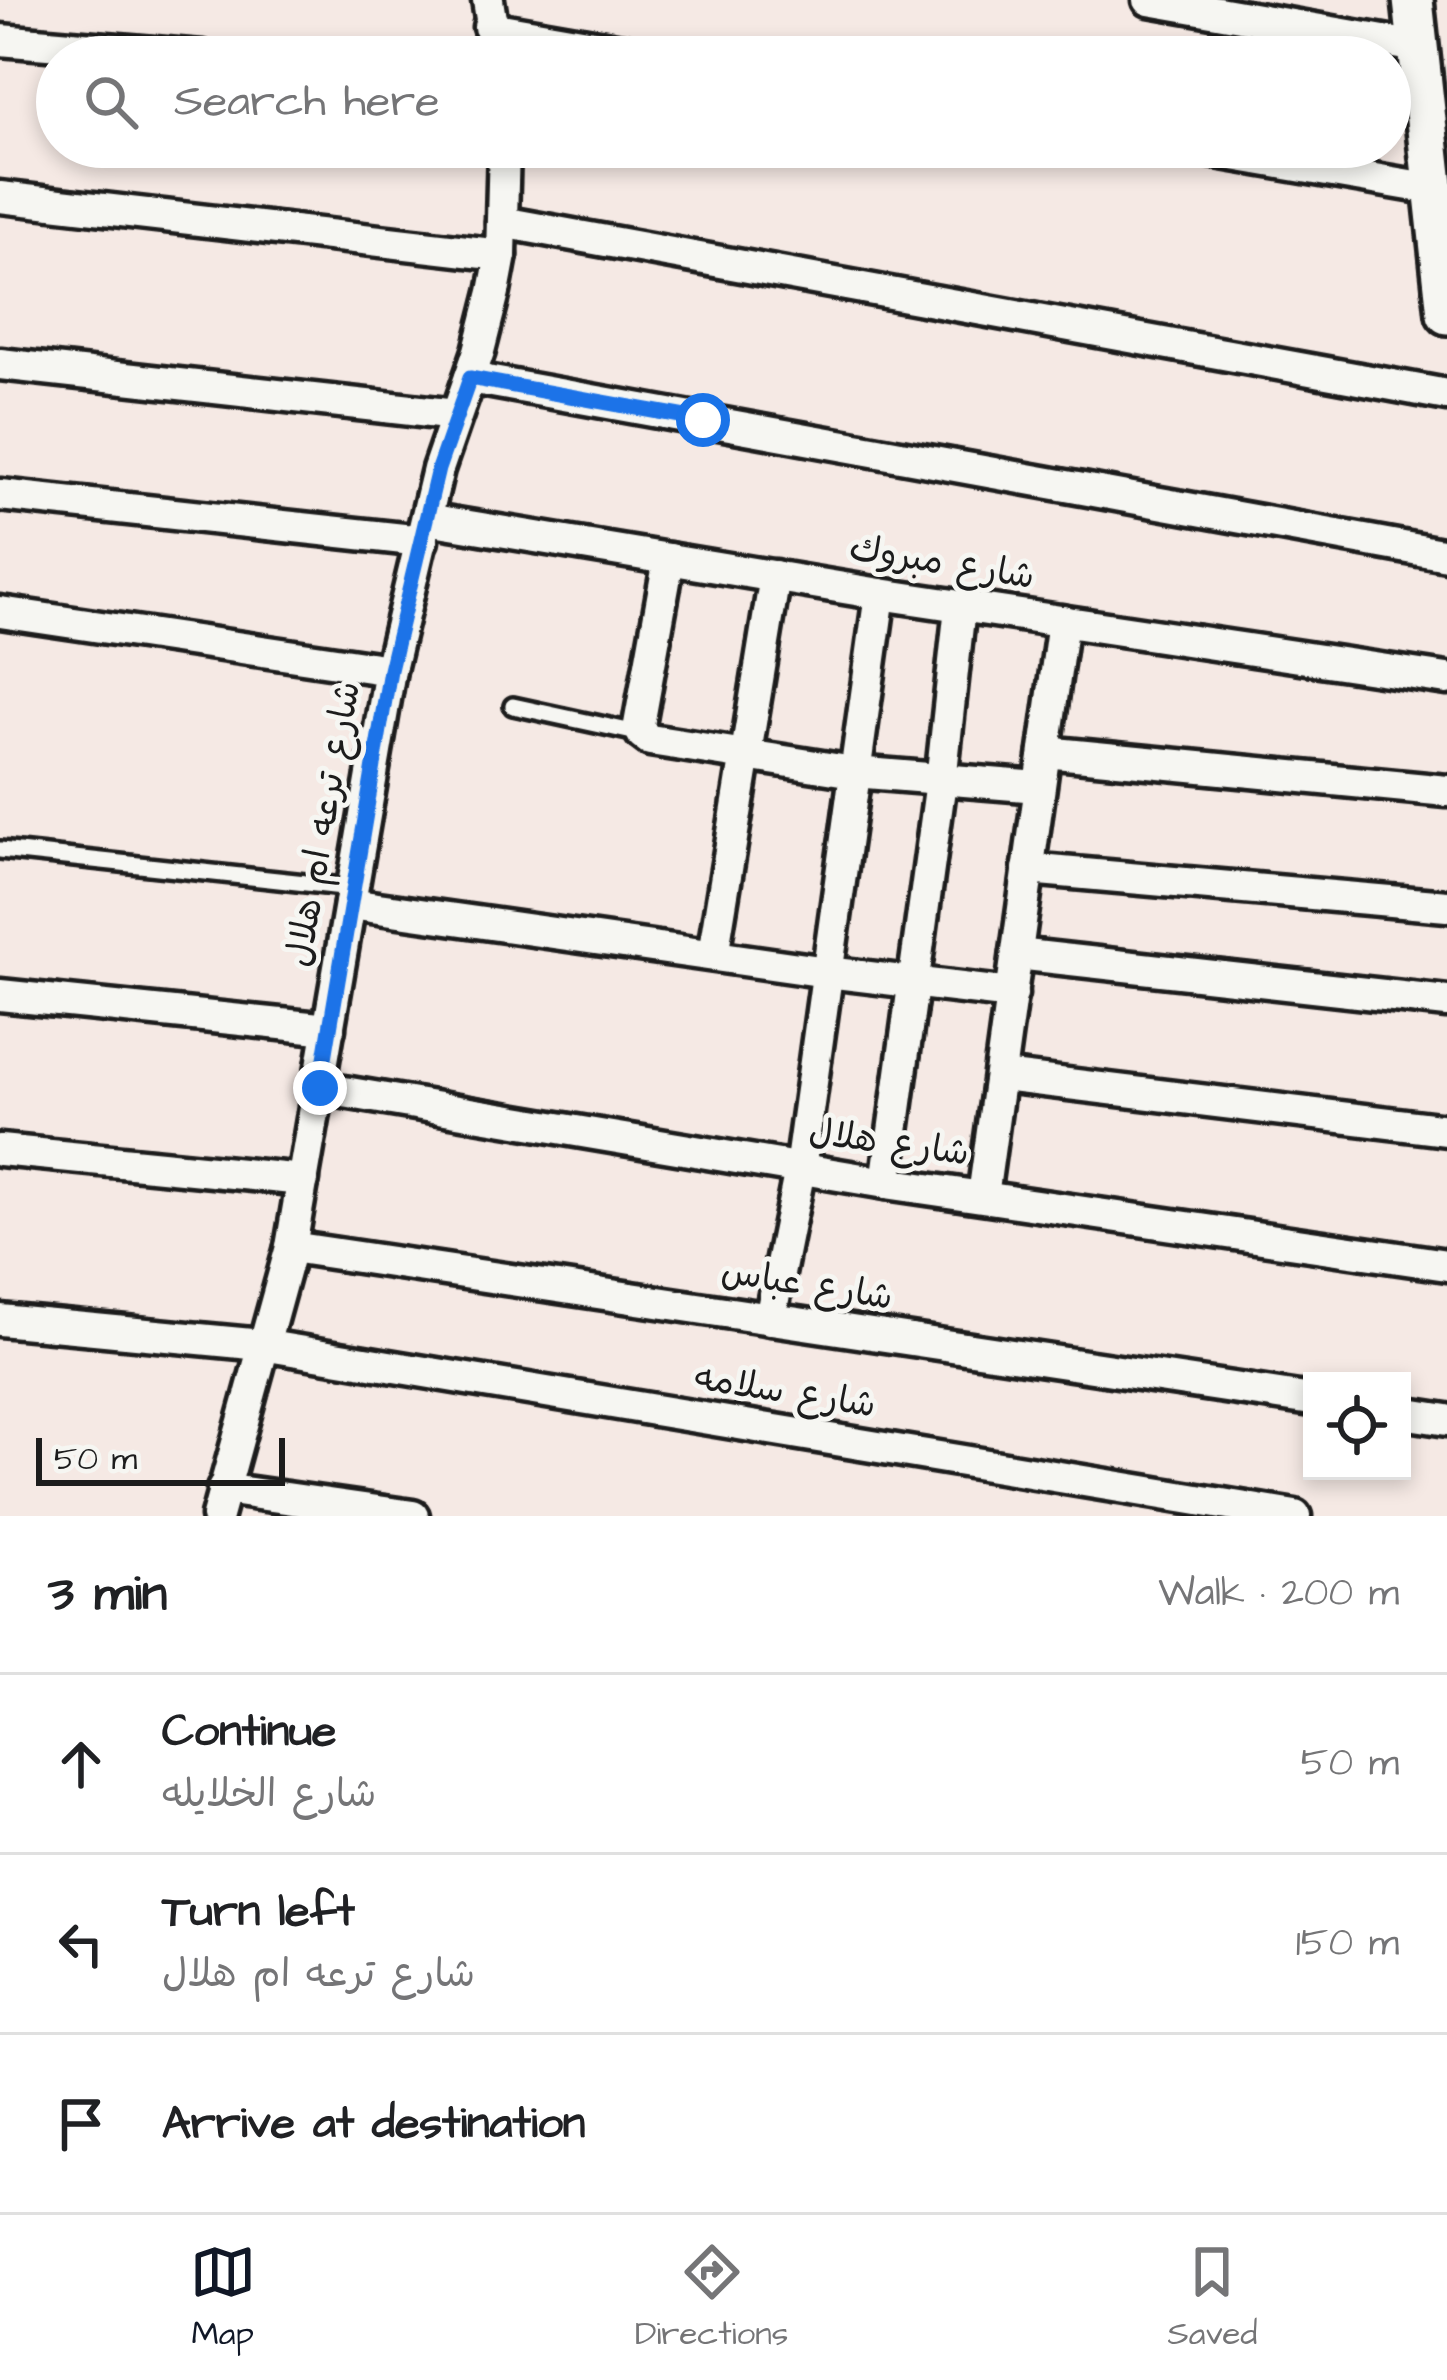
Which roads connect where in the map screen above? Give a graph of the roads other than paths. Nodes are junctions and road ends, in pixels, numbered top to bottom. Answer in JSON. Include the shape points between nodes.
{"nodes":[{"id":1,"x":1149,"y":0,"type":"edge"},
{"id":2,"x":1413,"y":0,"type":"edge"},
{"id":3,"x":491,"y":28,"type":"edge"},
{"id":4,"x":538,"y":36,"type":"edge"},
{"id":5,"x":1355,"y":36,"type":"edge"},
{"id":6,"x":0,"y":40,"type":"edge"},
{"id":7,"x":36,"y":43,"type":"edge"},
{"id":8,"x":1411,"y":46,"type":"edge"},
{"id":9,"x":1418,"y":47,"type":"junction"},
{"id":10,"x":503,"y":168,"type":"edge"},
{"id":11,"x":1310,"y":168,"type":"edge"},
{"id":12,"x":1433,"y":189,"type":"junction"},
{"id":13,"x":0,"y":197,"type":"edge"},
{"id":14,"x":502,"y":223,"type":"junction"},
{"id":15,"x":502,"y":255,"type":"junction"},
{"id":16,"x":1447,"y":314,"type":"edge"},
{"id":17,"x":0,"y":364,"type":"edge"},
{"id":18,"x":470,"y":378,"type":"junction"},
{"id":19,"x":1447,"y":395,"type":"edge"},
{"id":20,"x":456,"y":415,"type":"junction"},
{"id":21,"x":0,"y":495,"type":"edge"},
{"id":22,"x":424,"y":530,"type":"junction"},
{"id":23,"x":1447,"y":555,"type":"edge"},
{"id":24,"x":669,"y":559,"type":"junction"},
{"id":25,"x":775,"y":576,"type":"junction"},
{"id":26,"x":880,"y":595,"type":"junction"},
{"id":27,"x":960,"y":607,"type":"junction"},
{"id":28,"x":0,"y":612,"type":"edge"},
{"id":29,"x":1063,"y":621,"type":"junction"},
{"id":30,"x":390,"y":670,"type":"junction"},
{"id":31,"x":1447,"y":680,"type":"edge"},
{"id":32,"x":512,"y":706,"type":"dead end"},
{"id":33,"x":642,"y":734,"type":"junction"},
{"id":34,"x":1045,"y":752,"type":"junction"},
{"id":35,"x":746,"y":758,"type":"junction"},
{"id":36,"x":854,"y":772,"type":"junction"},
{"id":37,"x":941,"y":781,"type":"junction"},
{"id":38,"x":1040,"y":788,"type":"junction"},
{"id":39,"x":1447,"y":791,"type":"edge"},
{"id":40,"x":0,"y":850,"type":"edge"},
{"id":41,"x":1028,"y":869,"type":"junction"},
{"id":42,"x":351,"y":896,"type":"junction"},
{"id":43,"x":1447,"y":906,"type":"edge"},
{"id":44,"x":1017,"y":954,"type":"junction"},
{"id":45,"x":713,"y":955,"type":"junction"},
{"id":46,"x":827,"y":972,"type":"junction"},
{"id":47,"x":915,"y":982,"type":"junction"},
{"id":48,"x":1012,"y":994,"type":"junction"},
{"id":49,"x":0,"y":995,"type":"edge"},
{"id":50,"x":1447,"y":1003,"type":"edge"},
{"id":51,"x":329,"y":1029,"type":"junction"},
{"id":52,"x":1001,"y":1076,"type":"junction"},
{"id":53,"x":320,"y":1088,"type":"junction"},
{"id":54,"x":1447,"y":1130,"type":"edge"},
{"id":55,"x":0,"y":1150,"type":"edge"},
{"id":56,"x":800,"y":1169,"type":"junction"},
{"id":57,"x":303,"y":1180,"type":"junction"},
{"id":58,"x":886,"y":1183,"type":"junction"},
{"id":59,"x":983,"y":1196,"type":"junction"},
{"id":60,"x":291,"y":1247,"type":"junction"},
{"id":61,"x":1447,"y":1265,"type":"edge"},
{"id":62,"x":770,"y":1318,"type":"junction"},
{"id":63,"x":0,"y":1320,"type":"edge"},
{"id":64,"x":262,"y":1345,"type":"junction"},
{"id":65,"x":1303,"y":1399,"type":"edge"},
{"id":66,"x":1411,"y":1415,"type":"edge"},
{"id":67,"x":1447,"y":1420,"type":"edge"},
{"id":68,"x":220,"y":1502,"type":"edge"},
{"id":69,"x":413,"y":1516,"type":"edge"},
{"id":70,"x":1295,"y":1516,"type":"edge"}],
"edges":[{"from":1,"to":5,"type":"street"},
{"from":2,"to":9,"type":"street"},
{"from":3,"to":4,"type":"street"},
{"from":6,"to":7,"type":"street"},
{"from":8,"to":9,"type":"street"},
{"from":9,"to":12,"type":"street"},
{"from":10,"to":14,"type":"street","name":"شارع ترعه ام هلال"},
{"from":11,"to":12,"type":"street"},
{"from":12,"to":16,"type":"street"},
{"from":13,"to":15,"type":"street"},
{"from":14,"to":15,"type":"street","name":"شارع ترعه ام هلال"},
{"from":14,"to":19,"type":"street"},
{"from":15,"to":18,"type":"street","name":"شارع ترعه ام هلال"},
{"from":17,"to":20,"type":"street"},
{"from":18,"to":20,"type":"street","name":"شارع ترعه ام هلال"},
{"from":18,"to":23,"type":"street"},
{"from":20,"to":22,"type":"street","name":"شارع ترعه ام هلال"},
{"from":21,"to":22,"type":"street","name":"شارع مبروك"},
{"from":22,"to":24,"type":"street","name":"شارع مبروك"},
{"from":22,"to":30,"type":"street","name":"شارع ترعه ام هلال"},
{"from":24,"to":25,"type":"street","name":"شارع مبروك"},
{"from":24,"to":33,"type":"street"},
{"from":25,"to":26,"type":"street","name":"شارع مبروك"},
{"from":25,"to":35,"type":"street"},
{"from":26,"to":27,"type":"street","name":"شارع مبروك"},
{"from":26,"to":36,"type":"street"},
{"from":27,"to":29,"type":"street","name":"شارع مبروك"},
{"from":27,"to":37,"type":"street"},
{"from":28,"to":30,"type":"street"},
{"from":29,"to":31,"type":"street","name":"شارع مبروك"},
{"from":29,"to":34,"type":"street"},
{"from":30,"to":42,"type":"street","name":"شارع ترعه ام هلال"},
{"from":32,"to":33,"type":"lane"},
{"from":33,"to":35,"type":"street"},
{"from":34,"to":38,"type":"street"},
{"from":34,"to":39,"type":"street"},
{"from":35,"to":36,"type":"street"},
{"from":35,"to":45,"type":"street"},
{"from":36,"to":37,"type":"street"},
{"from":36,"to":46,"type":"street"},
{"from":37,"to":38,"type":"street"},
{"from":37,"to":47,"type":"street"},
{"from":38,"to":41,"type":"street"},
{"from":40,"to":42,"type":"lane"},
{"from":41,"to":43,"type":"street"},
{"from":41,"to":44,"type":"street"},
{"from":42,"to":45,"type":"street"},
{"from":42,"to":51,"type":"street","name":"شارع ترعه ام هلال"},
{"from":44,"to":48,"type":"street"},
{"from":44,"to":50,"type":"street"},
{"from":45,"to":46,"type":"street"},
{"from":46,"to":47,"type":"street"},
{"from":46,"to":56,"type":"street"},
{"from":47,"to":48,"type":"street"},
{"from":47,"to":58,"type":"street"},
{"from":48,"to":52,"type":"street"},
{"from":49,"to":51,"type":"street"},
{"from":51,"to":53,"type":"street","name":"شارع ترعه ام هلال"},
{"from":52,"to":54,"type":"street"},
{"from":52,"to":59,"type":"street"},
{"from":53,"to":56,"type":"street","name":"شارع هلال"},
{"from":53,"to":57,"type":"street","name":"شارع ترعه ام هلال"},
{"from":55,"to":57,"type":"street"},
{"from":56,"to":58,"type":"street","name":"شارع هلال"},
{"from":56,"to":62,"type":"street"},
{"from":57,"to":60,"type":"street","name":"شارع ترعه ام هلال"},
{"from":58,"to":59,"type":"street","name":"شارع هلال"},
{"from":59,"to":61,"type":"street","name":"شارع هلال"},
{"from":60,"to":62,"type":"street","name":"شارع عباس"},
{"from":60,"to":64,"type":"street","name":"شارع ترعه ام هلال"},
{"from":62,"to":65,"type":"street","name":"شارع عباس"},
{"from":63,"to":64,"type":"street","name":"شارع سلامه"},
{"from":64,"to":68,"type":"street","name":"شارع ترعه ام هلال"},
{"from":64,"to":70,"type":"street","name":"شارع سلامه"},
{"from":66,"to":67,"type":"street"},
{"from":68,"to":69,"type":"street"}]}
